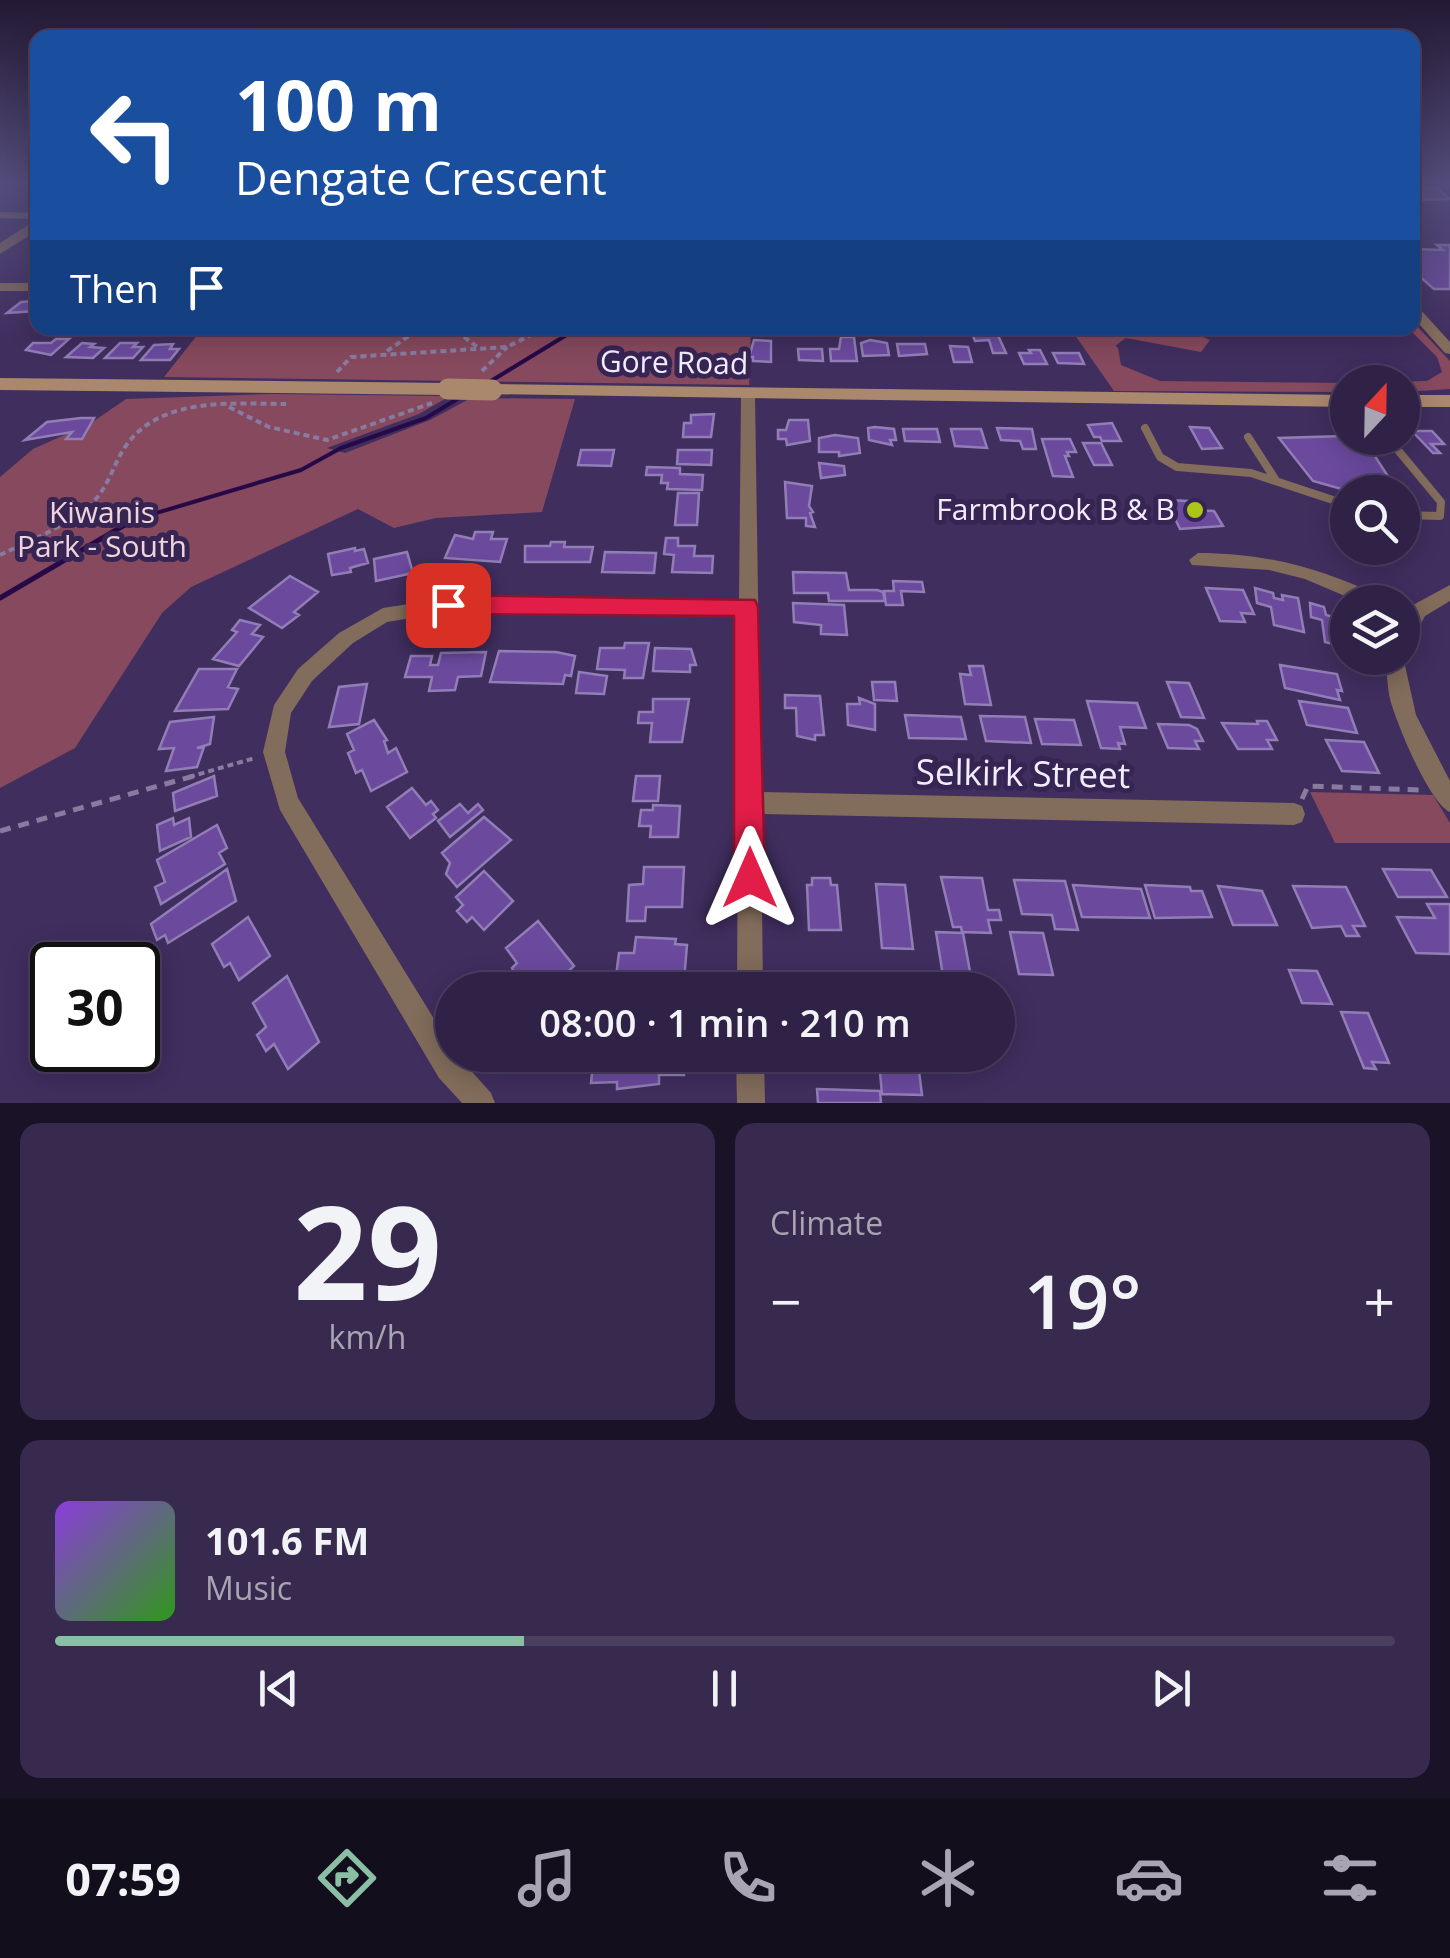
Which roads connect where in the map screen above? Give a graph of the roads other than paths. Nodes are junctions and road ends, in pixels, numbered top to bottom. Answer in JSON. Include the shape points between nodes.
{"nodes":[{"id":1,"x":0,"y":287,"type":"edge"},
{"id":2,"x":30,"y":287,"type":"edge"},
{"id":3,"x":1420,"y":314,"type":"edge"},
{"id":4,"x":1420,"y":317,"type":"edge"},
{"id":5,"x":1450,"y":334,"type":"edge"},
{"id":6,"x":1450,"y":350,"type":"edge"},
{"id":7,"x":0,"y":384,"type":"edge"},
{"id":8,"x":748,"y":395,"type":"junction"},
{"id":9,"x":1330,"y":401,"type":"edge"},
{"id":10,"x":1420,"y":401,"type":"edge"},
{"id":11,"x":1450,"y":402,"type":"edge"},
{"id":12,"x":1145,"y":428,"type":"dead end"},
{"id":13,"x":1248,"y":437,"type":"dead end"},
{"id":14,"x":1402,"y":455,"type":"edge"},
{"id":15,"x":1419,"y":475,"type":"edge"},
{"id":16,"x":1420,"y":477,"type":"edge"},
{"id":17,"x":1275,"y":479,"type":"junction"},
{"id":18,"x":1330,"y":499,"type":"edge"},
{"id":19,"x":1420,"y":515,"type":"edge"},
{"id":20,"x":1198,"y":560,"type":"dead end"},
{"id":21,"x":1337,"y":585,"type":"edge"},
{"id":22,"x":1450,"y":592,"type":"edge"},
{"id":23,"x":746,"y":607,"type":"junction"},
{"id":24,"x":1420,"y":610,"type":"edge"},
{"id":25,"x":1397,"y":675,"type":"edge"},
{"id":26,"x":1450,"y":801,"type":"edge"},
{"id":27,"x":750,"y":803,"type":"junction"},
{"id":28,"x":1294,"y":814,"type":"dead end"},
{"id":29,"x":750,"y":972,"type":"edge"},
{"id":30,"x":750,"y":1072,"type":"edge"},
{"id":31,"x":480,"y":1103,"type":"edge"},
{"id":32,"x":751,"y":1103,"type":"edge"}],
"edges":[{"from":1,"to":2,"type":"street"},
{"from":3,"to":5,"type":"street"},
{"from":4,"to":6,"type":"street"},
{"from":7,"to":8,"type":"main road","name":"Gore Road","bridge":true,"via":[[444,393],[483,384]]},
{"from":8,"to":9,"type":"main road","name":"Gore Road"},
{"from":8,"to":23,"type":"street"},
{"from":10,"to":11,"type":"main road"},
{"from":12,"to":17,"type":"lane","via":[[1160,457],[1177,467]]},
{"from":13,"to":17,"type":"lane"},
{"from":14,"to":15,"type":"lane"},
{"from":16,"to":19,"type":"lane","via":[[1441,502],[1440,516]]},
{"from":17,"to":18,"type":"lane"},
{"from":20,"to":21,"type":"street","via":[[1271,561]]},
{"from":22,"to":24,"type":"street"},
{"from":23,"to":27,"type":"street"},
{"from":23,"to":31,"type":"street","via":[[448,605],[383,614],[305,675],[281,711],[274,752],[288,802],[449,1068]]},
{"from":25,"to":26,"type":"street","via":[[1400,704]]},
{"from":27,"to":28,"type":"street","name":"Selkirk Street"},
{"from":27,"to":29,"type":"street"},
{"from":30,"to":32,"type":"street"}]}
